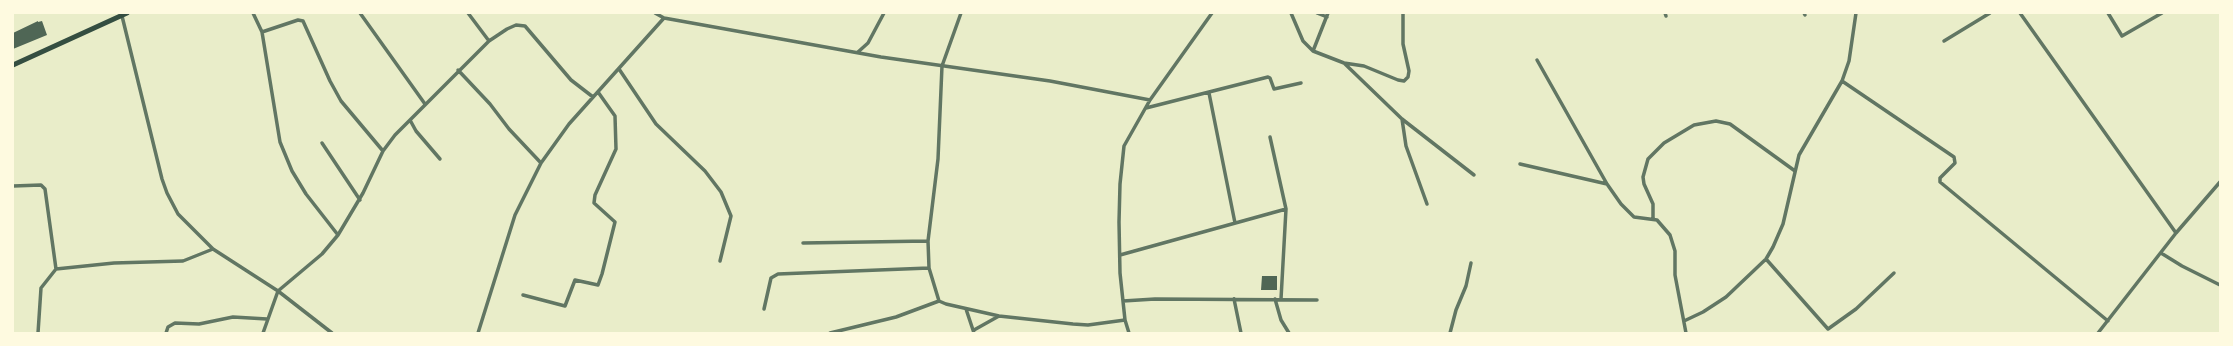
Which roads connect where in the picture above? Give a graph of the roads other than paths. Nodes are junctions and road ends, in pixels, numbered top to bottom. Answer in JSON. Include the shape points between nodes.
{"nodes":[{"id":1,"x":253,"y":13,"type":"edge"},
{"id":2,"x":360,"y":13,"type":"edge"},
{"id":3,"x":468,"y":13,"type":"edge"},
{"id":4,"x":656,"y":13,"type":"edge"},
{"id":5,"x":884,"y":13,"type":"edge"},
{"id":6,"x":961,"y":13,"type":"edge"},
{"id":7,"x":1212,"y":13,"type":"edge"},
{"id":8,"x":1291,"y":13,"type":"edge"},
{"id":9,"x":1317,"y":13,"type":"edge"},
{"id":10,"x":1403,"y":13,"type":"edge"},
{"id":11,"x":1856,"y":13,"type":"edge"},
{"id":12,"x":1990,"y":13,"type":"edge"},
{"id":13,"x":2020,"y":13,"type":"edge"},
{"id":14,"x":2108,"y":13,"type":"edge"},
{"id":15,"x":2162,"y":13,"type":"edge"},
{"id":16,"x":125,"y":14,"type":"edge"},
{"id":17,"x":1328,"y":15,"type":"edge"},
{"id":18,"x":664,"y":18,"type":"junction"},
{"id":19,"x":262,"y":32,"type":"junction"},
{"id":20,"x":489,"y":41,"type":"junction"},
{"id":21,"x":1944,"y":41,"type":"dead end"},
{"id":22,"x":858,"y":52,"type":"junction"},
{"id":23,"x":1313,"y":52,"type":"junction"},
{"id":24,"x":1538,"y":60,"type":"dead end"},
{"id":25,"x":1344,"y":63,"type":"junction"},
{"id":26,"x":13,"y":65,"type":"edge"},
{"id":27,"x":942,"y":66,"type":"junction"},
{"id":28,"x":458,"y":70,"type":"junction"},
{"id":29,"x":619,"y":70,"type":"junction"},
{"id":30,"x":1842,"y":81,"type":"junction"},
{"id":31,"x":1301,"y":83,"type":"dead end"},
{"id":32,"x":598,"y":92,"type":"junction"},
{"id":33,"x":1209,"y":92,"type":"junction"},
{"id":34,"x":593,"y":97,"type":"junction"},
{"id":35,"x":1150,"y":100,"type":"junction"},
{"id":36,"x":425,"y":104,"type":"junction"},
{"id":37,"x":1146,"y":108,"type":"junction"},
{"id":38,"x":1402,"y":119,"type":"junction"},
{"id":39,"x":410,"y":120,"type":"junction"},
{"id":40,"x":1270,"y":136,"type":"dead end"},
{"id":41,"x":322,"y":143,"type":"dead end"},
{"id":42,"x":383,"y":151,"type":"junction"},
{"id":43,"x":440,"y":159,"type":"dead end"},
{"id":44,"x":540,"y":163,"type":"junction"},
{"id":45,"x":1520,"y":164,"type":"dead end"},
{"id":46,"x":1794,"y":171,"type":"junction"},
{"id":47,"x":1474,"y":175,"type":"dead end"},
{"id":48,"x":2220,"y":182,"type":"edge"},
{"id":49,"x":1607,"y":184,"type":"junction"},
{"id":50,"x":13,"y":186,"type":"edge"},
{"id":51,"x":360,"y":200,"type":"junction"},
{"id":52,"x":1427,"y":204,"type":"dead end"},
{"id":53,"x":1286,"y":209,"type":"junction"},
{"id":54,"x":1653,"y":219,"type":"junction"},
{"id":55,"x":1235,"y":223,"type":"junction"},
{"id":56,"x":2176,"y":233,"type":"junction"},
{"id":57,"x":338,"y":235,"type":"junction"},
{"id":58,"x":928,"y":241,"type":"junction"},
{"id":59,"x":803,"y":243,"type":"dead end"},
{"id":60,"x":213,"y":249,"type":"junction"},
{"id":61,"x":2161,"y":253,"type":"junction"},
{"id":62,"x":1120,"y":255,"type":"junction"},
{"id":63,"x":1766,"y":259,"type":"junction"},
{"id":64,"x":720,"y":261,"type":"dead end"},
{"id":65,"x":1471,"y":263,"type":"dead end"},
{"id":66,"x":929,"y":268,"type":"junction"},
{"id":67,"x":56,"y":269,"type":"junction"},
{"id":68,"x":1894,"y":272,"type":"dead end"},
{"id":69,"x":2220,"y":285,"type":"edge"},
{"id":70,"x":278,"y":291,"type":"junction"},
{"id":71,"x":523,"y":296,"type":"dead end"},
{"id":72,"x":1234,"y":299,"type":"junction"},
{"id":73,"x":1281,"y":299,"type":"junction"},
{"id":74,"x":1123,"y":300,"type":"junction"},
{"id":75,"x":1275,"y":300,"type":"junction"},
{"id":76,"x":1317,"y":300,"type":"dead end"},
{"id":77,"x":939,"y":301,"type":"junction"},
{"id":78,"x":764,"y":309,"type":"dead end"},
{"id":79,"x":966,"y":309,"type":"junction"},
{"id":80,"x":999,"y":316,"type":"junction"},
{"id":81,"x":267,"y":319,"type":"junction"},
{"id":82,"x":1125,"y":320,"type":"junction"},
{"id":83,"x":1684,"y":321,"type":"junction"},
{"id":84,"x":2108,"y":321,"type":"junction"},
{"id":85,"x":974,"y":331,"type":"edge"},
{"id":86,"x":38,"y":333,"type":"edge"},
{"id":87,"x":166,"y":333,"type":"edge"},
{"id":88,"x":263,"y":333,"type":"edge"},
{"id":89,"x":332,"y":333,"type":"edge"},
{"id":90,"x":478,"y":333,"type":"edge"},
{"id":91,"x":830,"y":333,"type":"edge"},
{"id":92,"x":1129,"y":333,"type":"edge"},
{"id":93,"x":1241,"y":333,"type":"edge"},
{"id":94,"x":1289,"y":333,"type":"edge"},
{"id":95,"x":1450,"y":333,"type":"edge"},
{"id":96,"x":1686,"y":333,"type":"edge"},
{"id":97,"x":2098,"y":333,"type":"edge"}],
"edges":[{"from":1,"to":19,"type":"street"},
{"from":2,"to":36,"type":"street"},
{"from":3,"to":20,"type":"street"},
{"from":4,"to":18,"type":"street"},
{"from":5,"to":22,"type":"street","via":[[868,43]]},
{"from":6,"to":27,"type":"street"},
{"from":7,"to":35,"type":"street"},
{"from":8,"to":23,"type":"street","via":[[1303,41]]},
{"from":9,"to":17,"type":"street"},
{"from":10,"to":25,"type":"street","via":[[1403,44],[1408,63],[1408,77],[1404,81],[1364,66]]},
{"from":11,"to":30,"type":"street","via":[[1851,55]]},
{"from":12,"to":21,"type":"street"},
{"from":13,"to":56,"type":"street"},
{"from":14,"to":15,"type":"street","via":[[2122,36]]},
{"from":16,"to":26,"type":"main road"},
{"from":16,"to":60,"type":"street","via":[[167,193],[183,220]]},
{"from":17,"to":23,"type":"street"},
{"from":18,"to":22,"type":"street"},
{"from":18,"to":29,"type":"street"},
{"from":19,"to":42,"type":"street","via":[[298,20],[303,21],[330,81],[342,101]]},
{"from":19,"to":57,"type":"street","via":[[280,142],[292,171],[306,194]]},
{"from":20,"to":28,"type":"street"},
{"from":20,"to":34,"type":"street","via":[[516,25],[525,26],[571,80]]},
{"from":22,"to":27,"type":"street"},
{"from":23,"to":25,"type":"street"},
{"from":24,"to":49,"type":"street"},
{"from":25,"to":38,"type":"street"},
{"from":27,"to":35,"type":"street","via":[[1050,81]]},
{"from":27,"to":58,"type":"street","via":[[938,159]]},
{"from":28,"to":36,"type":"street"},
{"from":28,"to":44,"type":"street"},
{"from":29,"to":32,"type":"street"},
{"from":29,"to":64,"type":"street","via":[[656,124],[705,171],[721,192],[731,216]]},
{"from":30,"to":46,"type":"street","via":[[1804,143]]},
{"from":30,"to":84,"type":"street","via":[[1954,157],[1955,163],[1940,178],[1940,182]]},
{"from":31,"to":33,"type":"street","via":[[1274,89],[1268,77]]},
{"from":32,"to":34,"type":"street"},
{"from":32,"to":71,"type":"street","via":[[615,116],[616,136],[616,149],[595,194],[594,203],[615,222],[598,285],[575,280],[565,306]]},
{"from":33,"to":37,"type":"street"},
{"from":33,"to":55,"type":"street"},
{"from":34,"to":44,"type":"street"},
{"from":35,"to":37,"type":"street"},
{"from":36,"to":39,"type":"street"},
{"from":37,"to":62,"type":"street","via":[[1128,135],[1122,158]]},
{"from":38,"to":47,"type":"street"},
{"from":38,"to":52,"type":"street","via":[[1406,146]]},
{"from":39,"to":42,"type":"street"},
{"from":39,"to":43,"type":"street"},
{"from":40,"to":53,"type":"street"},
{"from":41,"to":51,"type":"street"},
{"from":42,"to":51,"type":"street"},
{"from":44,"to":90,"type":"street","via":[[515,215]]},
{"from":45,"to":49,"type":"street"},
{"from":46,"to":54,"type":"street","via":[[1730,124],[1716,121],[1694,126],[1656,150],[1646,163],[1643,177],[1653,204]]},
{"from":46,"to":63,"type":"street","via":[[1780,234]]},
{"from":48,"to":56,"type":"street"},
{"from":49,"to":54,"type":"street","via":[[1627,212],[1634,217]]},
{"from":50,"to":67,"type":"street","via":[[41,185],[46,189]]},
{"from":51,"to":57,"type":"street"},
{"from":53,"to":55,"type":"street"},
{"from":53,"to":73,"type":"street"},
{"from":54,"to":83,"type":"street","via":[[1666,231],[1673,243],[1675,275]]},
{"from":55,"to":62,"type":"street"},
{"from":56,"to":61,"type":"street"},
{"from":57,"to":70,"type":"street","via":[[322,254]]},
{"from":58,"to":59,"type":"street"},
{"from":58,"to":66,"type":"street"},
{"from":60,"to":67,"type":"street","via":[[184,261],[114,263]]},
{"from":60,"to":70,"type":"street"},
{"from":61,"to":69,"type":"street"},
{"from":61,"to":84,"type":"street"},
{"from":62,"to":74,"type":"street"},
{"from":63,"to":68,"type":"street","via":[[1828,329],[1856,309]]},
{"from":63,"to":83,"type":"street","via":[[1720,301]]},
{"from":65,"to":95,"type":"street"},
{"from":66,"to":77,"type":"street"},
{"from":66,"to":78,"type":"street","via":[[778,274],[771,278]]},
{"from":67,"to":86,"type":"street","via":[[41,288]]},
{"from":70,"to":81,"type":"street"},
{"from":70,"to":89,"type":"street"},
{"from":72,"to":74,"type":"street"},
{"from":72,"to":75,"type":"street"},
{"from":72,"to":93,"type":"street"},
{"from":73,"to":75,"type":"street"},
{"from":73,"to":76,"type":"street"},
{"from":74,"to":82,"type":"street"},
{"from":75,"to":94,"type":"street","via":[[1281,320]]},
{"from":77,"to":79,"type":"street"},
{"from":77,"to":91,"type":"street","via":[[896,317]]},
{"from":79,"to":80,"type":"street"},
{"from":79,"to":85,"type":"street"},
{"from":80,"to":82,"type":"street","via":[[1088,325]]},
{"from":80,"to":85,"type":"street"},
{"from":81,"to":87,"type":"street","via":[[233,317],[199,324],[175,323],[168,327]]},
{"from":81,"to":88,"type":"street"},
{"from":82,"to":92,"type":"street"},
{"from":83,"to":96,"type":"street"},
{"from":84,"to":97,"type":"street"}]}
